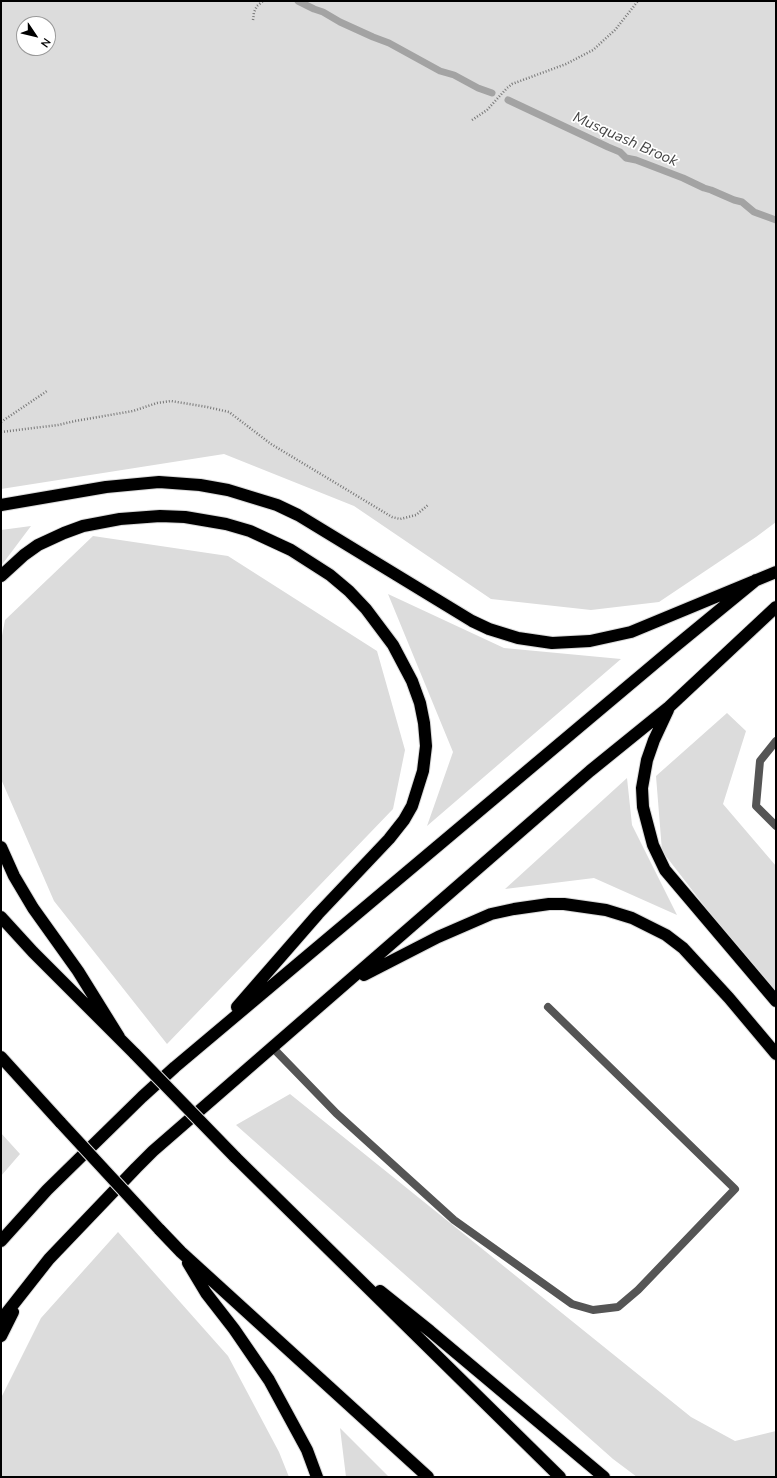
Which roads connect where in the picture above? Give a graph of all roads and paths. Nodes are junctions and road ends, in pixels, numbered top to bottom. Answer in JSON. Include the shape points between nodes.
{"nodes":[{"id":1,"x":263,"y":1,"type":"edge"},
{"id":2,"x":638,"y":1,"type":"edge"},
{"id":3,"x":253,"y":20,"type":"dead end"},
{"id":4,"x":472,"y":120,"type":"dead end"},
{"id":5,"x":47,"y":391,"type":"dead end"},
{"id":6,"x":1,"y":422,"type":"edge"},
{"id":7,"x":1,"y":432,"type":"edge"},
{"id":8,"x":1,"y":504,"type":"edge"},
{"id":9,"x":428,"y":505,"type":"dead end"},
{"id":10,"x":776,"y":572,"type":"edge"},
{"id":11,"x":1,"y":576,"type":"edge"},
{"id":12,"x":756,"y":580,"type":"junction"},
{"id":13,"x":776,"y":607,"type":"edge"},
{"id":14,"x":669,"y":707,"type":"junction"},
{"id":15,"x":776,"y":741,"type":"edge"},
{"id":16,"x":776,"y":826,"type":"edge"},
{"id":17,"x":1,"y":847,"type":"edge"},
{"id":18,"x":1,"y":917,"type":"edge"},
{"id":19,"x":349,"y":983,"type":"junction"},
{"id":20,"x":776,"y":1001,"type":"edge"},
{"id":21,"x":548,"y":1007,"type":"dead end"},
{"id":22,"x":213,"y":1035,"type":"junction"},
{"id":23,"x":119,"y":1037,"type":"junction"},
{"id":24,"x":273,"y":1048,"type":"junction"},
{"id":25,"x":776,"y":1054,"type":"edge"},
{"id":26,"x":1,"y":1057,"type":"edge"},
{"id":27,"x":6,"y":1229,"type":"edge"},
{"id":28,"x":1,"y":1241,"type":"edge"},
{"id":29,"x":329,"y":1250,"type":"junction"},
{"id":30,"x":181,"y":1252,"type":"junction"},
{"id":31,"x":23,"y":1294,"type":"junction"},
{"id":32,"x":1,"y":1320,"type":"edge"},
{"id":33,"x":1,"y":1336,"type":"edge"},
{"id":34,"x":317,"y":1477,"type":"edge"},
{"id":35,"x":428,"y":1477,"type":"edge"},
{"id":36,"x":560,"y":1477,"type":"edge"},
{"id":37,"x":604,"y":1477,"type":"edge"}],
"edges":[{"from":1,"to":3,"type":"path","via":[[257,6]]},
{"from":2,"to":4,"type":"path","via":[[615,30],[593,50],[566,64],[512,84]]},
{"from":5,"to":6,"type":"path"},
{"from":7,"to":9,"type":"path","via":[[58,425],[171,401],[207,407],[229,412],[271,444],[392,517],[400,519],[416,515]]},
{"from":8,"to":12,"type":"highway","via":[[106,487],[159,482],[228,490],[277,505],[298,515],[472,621],[518,638],[552,643],[590,641],[631,632]]},
{"from":10,"to":12,"type":"highway"},
{"from":11,"to":22,"type":"highway","via":[[38,545],[83,526],[120,519],[160,516],[185,517],[226,524],[250,531],[291,550],[330,575],[349,591],[366,609],[393,646],[412,681],[420,703],[426,746],[417,794],[409,810],[389,839],[318,914]]},
{"from":12,"to":22,"type":"highway"},
{"from":13,"to":14,"type":"highway"},
{"from":14,"to":19,"type":"highway","via":[[590,771]]},
{"from":14,"to":20,"type":"highway","via":[[647,760],[642,788],[643,807],[653,844],[666,870]]},
{"from":15,"to":16,"type":"lane","via":[[760,761],[756,806]]},
{"from":17,"to":23,"type":"highway","via":[[33,908],[78,971]]},
{"from":18,"to":23,"type":"highway"},
{"from":19,"to":24,"type":"highway"},
{"from":19,"to":25,"type":"highway","via":[[438,937],[491,914],[556,904],[606,910],[632,918],[666,935],[683,948]]},
{"from":21,"to":24,"type":"lane","via":[[735,1189],[638,1290],[618,1306],[593,1310],[572,1304],[454,1220],[336,1113]]},
{"from":22,"to":27,"type":"highway","via":[[142,1097]]},
{"from":23,"to":29,"type":"highway","bridge":true},
{"from":24,"to":31,"type":"highway","via":[[136,1168],[49,1259]]},
{"from":26,"to":30,"type":"highway","bridge":true},
{"from":27,"to":28,"type":"highway"},
{"from":29,"to":36,"type":"highway"},
{"from":29,"to":37,"type":"highway"},
{"from":30,"to":34,"type":"highway","via":[[206,1293],[269,1380],[307,1450]]},
{"from":30,"to":35,"type":"highway"},
{"from":31,"to":32,"type":"highway"},
{"from":31,"to":33,"type":"highway"}]}
